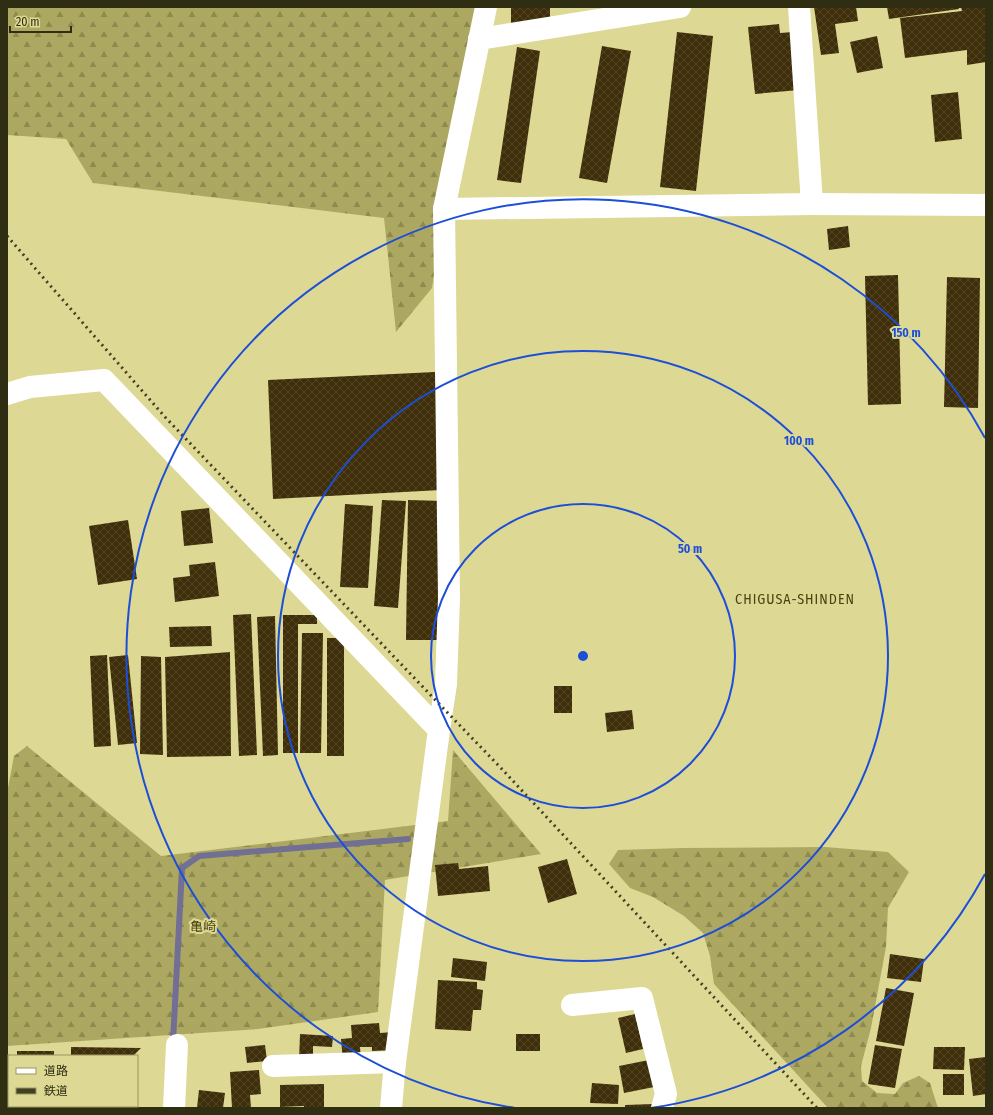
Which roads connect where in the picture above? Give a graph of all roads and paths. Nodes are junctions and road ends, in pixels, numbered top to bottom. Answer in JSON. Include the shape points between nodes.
{"nodes":[{"id":1,"x":486,"y":7,"type":"edge"},
{"id":2,"x":680,"y":7,"type":"edge"},
{"id":3,"x":799,"y":7,"type":"edge"},
{"id":4,"x":479,"y":39,"type":"junction"},
{"id":5,"x":812,"y":204,"type":"junction"},
{"id":6,"x":986,"y":205,"type":"edge"},
{"id":7,"x":444,"y":209,"type":"junction"},
{"id":8,"x":7,"y":394,"type":"edge"},
{"id":9,"x":439,"y":730,"type":"junction"},
{"id":10,"x":572,"y":1005,"type":"dead end"},
{"id":11,"x":177,"y":1045,"type":"dead end"},
{"id":12,"x":395,"y":1062,"type":"junction"},
{"id":13,"x":273,"y":1066,"type":"dead end"},
{"id":14,"x":174,"y":1108,"type":"edge"},
{"id":15,"x":391,"y":1108,"type":"edge"},
{"id":16,"x":662,"y":1108,"type":"edge"}],
"edges":[{"from":1,"to":4,"type":"street"},
{"from":2,"to":4,"type":"street"},
{"from":3,"to":5,"type":"street"},
{"from":4,"to":7,"type":"street"},
{"from":5,"to":6,"type":"street"},
{"from":5,"to":7,"type":"street"},
{"from":7,"to":9,"type":"street","via":[[449,598],[446,684]]},
{"from":8,"to":9,"type":"street","via":[[30,387],[104,380]]},
{"from":9,"to":12,"type":"street"},
{"from":10,"to":16,"type":"street","via":[[642,998],[666,1094]]},
{"from":11,"to":14,"type":"street"},
{"from":12,"to":13,"type":"street"},
{"from":12,"to":15,"type":"street"}]}
